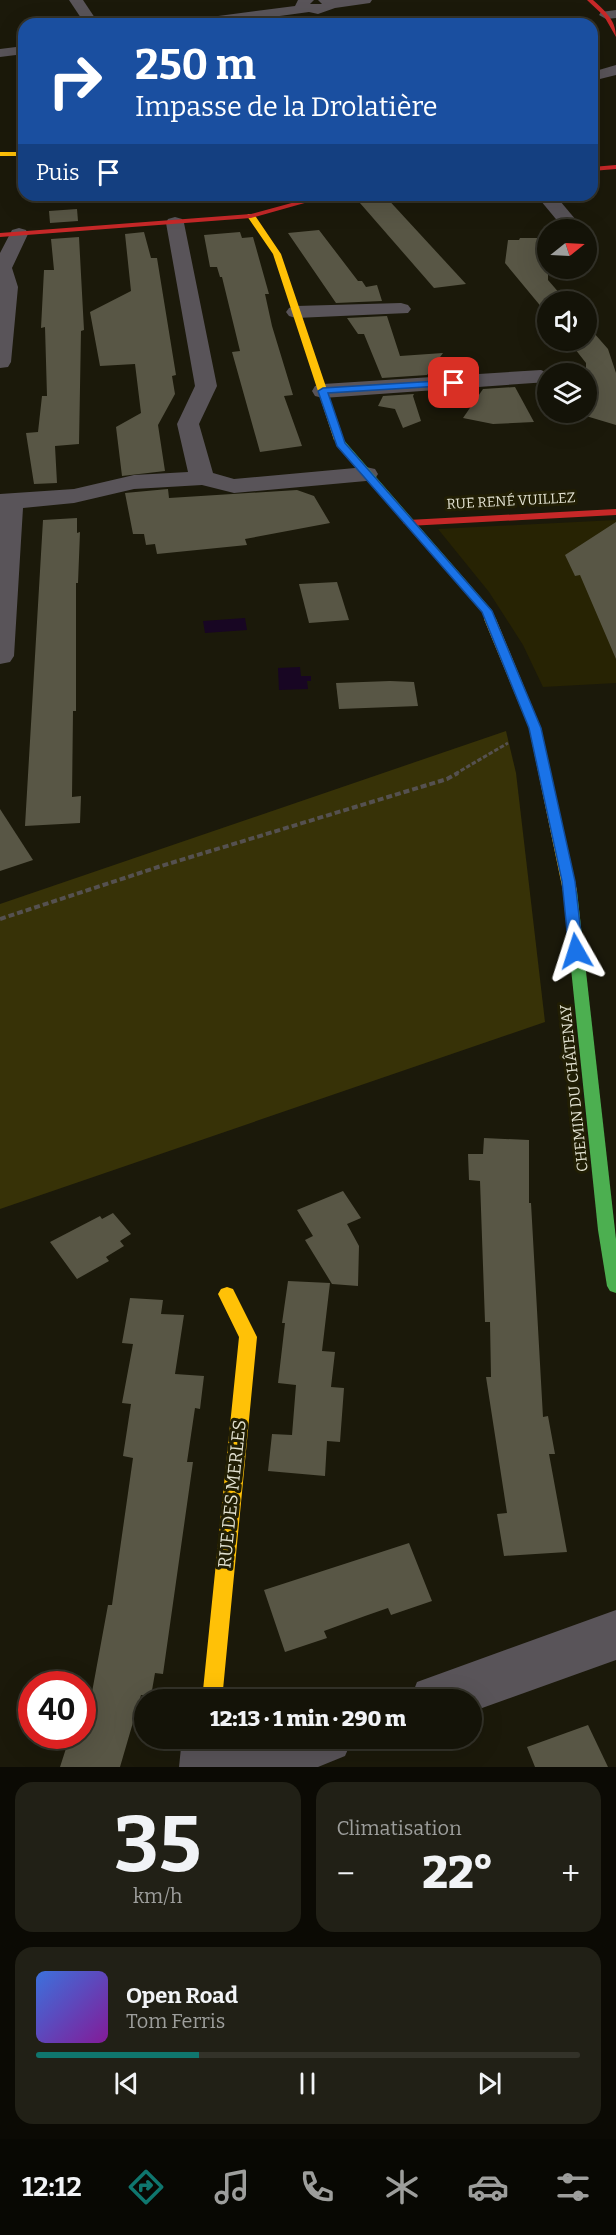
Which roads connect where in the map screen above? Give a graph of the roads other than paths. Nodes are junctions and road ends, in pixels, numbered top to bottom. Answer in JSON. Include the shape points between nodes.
{"nodes":[{"id":1,"x":76,"y":0,"type":"edge"},
{"id":2,"x":365,"y":0,"type":"edge"},
{"id":3,"x":590,"y":0,"type":"edge"},
{"id":4,"x":317,"y":4,"type":"edge"},
{"id":5,"x":611,"y":15,"type":"edge"},
{"id":6,"x":88,"y":18,"type":"edge"},
{"id":7,"x":227,"y":18,"type":"edge"},
{"id":8,"x":311,"y":18,"type":"edge"},
{"id":9,"x":616,"y":35,"type":"edge"},
{"id":10,"x":18,"y":51,"type":"edge"},
{"id":11,"x":0,"y":53,"type":"edge"},
{"id":12,"x":616,"y":69,"type":"edge"},
{"id":13,"x":598,"y":75,"type":"edge"},
{"id":14,"x":0,"y":154,"type":"edge"},
{"id":15,"x":18,"y":154,"type":"edge"},
{"id":16,"x":616,"y":167,"type":"edge"},
{"id":17,"x":598,"y":168,"type":"edge"},
{"id":18,"x":307,"y":201,"type":"edge"},
{"id":19,"x":550,"y":201,"type":"edge"},
{"id":20,"x":251,"y":216,"type":"junction"},
{"id":21,"x":566,"y":219,"type":"edge"},
{"id":22,"x":175,"y":223,"type":"junction"},
{"id":23,"x":9,"y":235,"type":"edge"},
{"id":24,"x":401,"y":309,"type":"dead end"},
{"id":25,"x":296,"y":312,"type":"junction"},
{"id":26,"x":0,"y":362,"type":"edge"},
{"id":27,"x":537,"y":377,"type":"edge"},
{"id":28,"x":323,"y":391,"type":"junction"},
{"id":29,"x":366,"y":474,"type":"junction"},
{"id":30,"x":202,"y":478,"type":"junction"},
{"id":31,"x":6,"y":502,"type":"edge"},
{"id":32,"x":616,"y":512,"type":"edge"},
{"id":33,"x":408,"y":524,"type":"junction"},
{"id":34,"x":0,"y":656,"type":"edge"},
{"id":35,"x":616,"y":1286,"type":"edge"},
{"id":36,"x":227,"y":1294,"type":"dead end"},
{"id":37,"x":616,"y":1635,"type":"edge"},
{"id":38,"x":213,"y":1689,"type":"edge"},
{"id":39,"x":466,"y":1689,"type":"edge"},
{"id":40,"x":207,"y":1749,"type":"edge"},
{"id":41,"x":297,"y":1749,"type":"edge"},
{"id":42,"x":205,"y":1767,"type":"edge"},
{"id":43,"x":247,"y":1767,"type":"edge"}],
"edges":[{"from":1,"to":6,"type":"street"},
{"from":2,"to":4,"type":"street"},
{"from":3,"to":5,"type":"street"},
{"from":4,"to":7,"type":"street"},
{"from":4,"to":8,"type":"street"},
{"from":5,"to":9,"type":"street"},
{"from":10,"to":11,"type":"street"},
{"from":12,"to":13,"type":"street"},
{"from":14,"to":15,"type":"street"},
{"from":16,"to":17,"type":"street"},
{"from":18,"to":20,"type":"street"},
{"from":19,"to":21,"type":"street"},
{"from":20,"to":22,"type":"street"},
{"from":20,"to":25,"type":"street","name":"CHEMIN DU CHÂTENAY","via":[[276,254]]},
{"from":22,"to":23,"type":"street"},
{"from":22,"to":30,"type":"street","via":[[206,386],[189,424]]},
{"from":23,"to":26,"type":"street","via":[[2,268],[8,287]]},
{"from":24,"to":25,"type":"street"},
{"from":25,"to":28,"type":"street","name":"CHEMIN DU CHÂTENAY"},
{"from":27,"to":28,"type":"street"},
{"from":28,"to":29,"type":"street","name":"CHEMIN DU CHÂTENAY","via":[[340,444]]},
{"from":29,"to":30,"type":"street","via":[[234,486]]},
{"from":29,"to":33,"type":"street","name":"CHEMIN DU CHÂTENAY"},
{"from":30,"to":31,"type":"street","via":[[134,482],[74,496]]},
{"from":31,"to":34,"type":"street"},
{"from":32,"to":33,"type":"street","name":"RUE RENÉ VUILLEZ"},
{"from":33,"to":35,"type":"street","name":"CHEMIN DU CHÂTENAY","via":[[487,611],[535,728],[568,881],[606,1230]]},
{"from":36,"to":38,"type":"street","name":"RUE DES MERLES","via":[[248,1336]]},
{"from":37,"to":39,"type":"street"},
{"from":40,"to":42,"type":"street"},
{"from":41,"to":43,"type":"street"}]}
